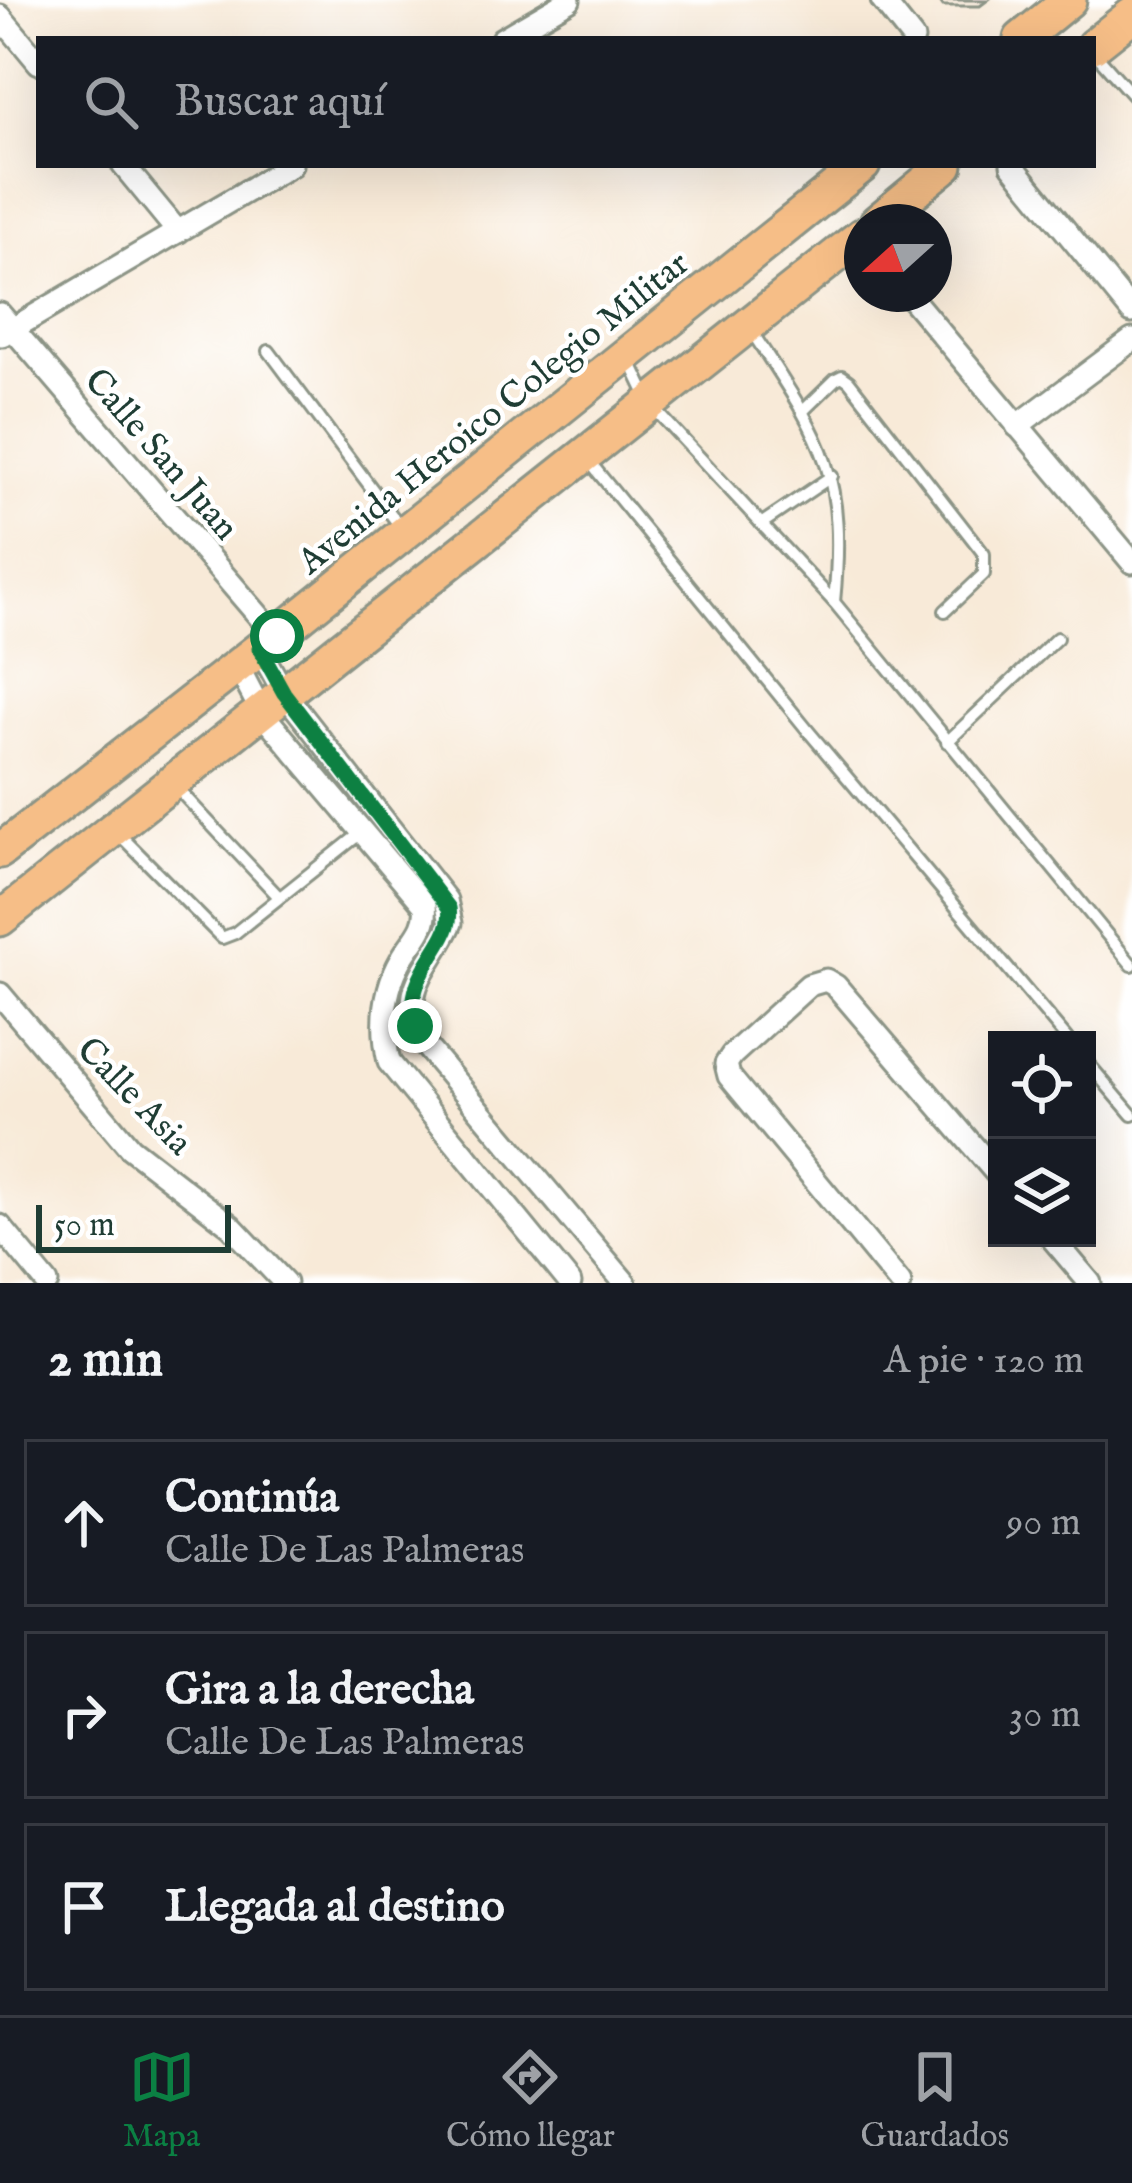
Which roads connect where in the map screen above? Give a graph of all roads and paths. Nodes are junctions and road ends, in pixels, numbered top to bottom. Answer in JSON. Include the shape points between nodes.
{"nodes":[{"id":1,"x":568,"y":0,"type":"edge"},
{"id":2,"x":882,"y":0,"type":"edge"},
{"id":3,"x":1069,"y":0,"type":"edge"},
{"id":4,"x":1132,"y":15,"type":"edge"},
{"id":5,"x":0,"y":16,"type":"edge"},
{"id":6,"x":507,"y":36,"type":"edge"},
{"id":7,"x":912,"y":36,"type":"edge"},
{"id":8,"x":1025,"y":36,"type":"edge"},
{"id":9,"x":1096,"y":45,"type":"edge"},
{"id":10,"x":1096,"y":52,"type":"edge"},
{"id":11,"x":36,"y":59,"type":"edge"},
{"id":12,"x":1132,"y":95,"type":"edge"},
{"id":13,"x":125,"y":168,"type":"edge"},
{"id":14,"x":286,"y":168,"type":"edge"},
{"id":15,"x":859,"y":168,"type":"edge"},
{"id":16,"x":942,"y":168,"type":"edge"},
{"id":17,"x":1014,"y":168,"type":"edge"},
{"id":18,"x":900,"y":204,"type":"edge"},
{"id":19,"x":178,"y":232,"type":"junction"},
{"id":20,"x":844,"y":250,"type":"edge"},
{"id":21,"x":923,"y":312,"type":"edge"},
{"id":22,"x":1132,"y":312,"type":"edge"},
{"id":23,"x":4,"y":327,"type":"edge"},
{"id":24,"x":748,"y":327,"type":"junction"},
{"id":25,"x":1132,"y":340,"type":"edge"},
{"id":26,"x":269,"y":351,"type":"dead end"},
{"id":27,"x":626,"y":353,"type":"junction"},
{"id":28,"x":651,"y":405,"type":"junction"},
{"id":29,"x":803,"y":411,"type":"junction"},
{"id":30,"x":1017,"y":426,"type":"junction"},
{"id":31,"x":585,"y":458,"type":"junction"},
{"id":32,"x":832,"y":476,"type":"junction"},
{"id":33,"x":761,"y":524,"type":"junction"},
{"id":34,"x":404,"y":532,"type":"junction"},
{"id":35,"x":1132,"y":562,"type":"edge"},
{"id":36,"x":834,"y":602,"type":"junction"},
{"id":37,"x":945,"y":611,"type":"dead end"},
{"id":38,"x":1057,"y":638,"type":"dead end"},
{"id":39,"x":258,"y":650,"type":"junction"},
{"id":40,"x":273,"y":703,"type":"junction"},
{"id":41,"x":947,"y":742,"type":"junction"},
{"id":42,"x":173,"y":784,"type":"junction"},
{"id":43,"x":112,"y":827,"type":"junction"},
{"id":44,"x":364,"y":830,"type":"junction"},
{"id":45,"x":0,"y":851,"type":"edge"},
{"id":46,"x":279,"y":897,"type":"junction"},
{"id":47,"x":0,"y":919,"type":"edge"},
{"id":48,"x":1132,"y":965,"type":"edge"},
{"id":49,"x":0,"y":994,"type":"edge"},
{"id":50,"x":411,"y":1009,"type":"junction"},
{"id":51,"x":385,"y":1018,"type":"junction"},
{"id":52,"x":1060,"y":1031,"type":"edge"},
{"id":53,"x":1096,"y":1073,"type":"edge"},
{"id":54,"x":1132,"y":1115,"type":"edge"},
{"id":55,"x":988,"y":1163,"type":"edge"},
{"id":56,"x":0,"y":1226,"type":"edge"},
{"id":57,"x":1060,"y":1247,"type":"edge"},
{"id":58,"x":47,"y":1283,"type":"edge"},
{"id":59,"x":285,"y":1283,"type":"edge"},
{"id":60,"x":570,"y":1283,"type":"edge"},
{"id":61,"x":625,"y":1283,"type":"edge"},
{"id":62,"x":900,"y":1283,"type":"edge"},
{"id":63,"x":1090,"y":1283,"type":"edge"}],
"edges":[{"from":1,"to":6,"type":"street"},
{"from":2,"to":7,"type":"street"},
{"from":3,"to":8,"type":"main road"},
{"from":4,"to":9,"type":"main road"},
{"from":5,"to":11,"type":"street"},
{"from":10,"to":12,"type":"lane"},
{"from":13,"to":19,"type":"street"},
{"from":14,"to":19,"type":"street"},
{"from":15,"to":27,"type":"main road","name":"Avenida Heroico Colegio Militar"},
{"from":16,"to":18,"type":"main road"},
{"from":17,"to":22,"type":"street"},
{"from":19,"to":23,"type":"street"},
{"from":20,"to":24,"type":"main road"},
{"from":21,"to":30,"type":"street"},
{"from":23,"to":39,"type":"street","name":"Calle San Juan"},
{"from":24,"to":28,"type":"main road"},
{"from":24,"to":29,"type":"lane"},
{"from":25,"to":30,"type":"street"},
{"from":26,"to":34,"type":"lane"},
{"from":27,"to":28,"type":"lane"},
{"from":27,"to":34,"type":"main road","name":"Avenida Heroico Colegio Militar"},
{"from":28,"to":31,"type":"main road"},
{"from":28,"to":33,"type":"lane"},
{"from":29,"to":32,"type":"lane"},
{"from":29,"to":37,"type":"lane","via":[[836,379],[849,381],[984,554],[983,574]]},
{"from":30,"to":35,"type":"street"},
{"from":31,"to":40,"type":"main road"},
{"from":31,"to":52,"type":"lane"},
{"from":32,"to":33,"type":"lane"},
{"from":32,"to":36,"type":"lane"},
{"from":33,"to":36,"type":"lane"},
{"from":34,"to":39,"type":"main road","name":"Avenida Heroico Colegio Militar"},
{"from":36,"to":41,"type":"lane"},
{"from":38,"to":41,"type":"lane"},
{"from":39,"to":40,"type":"street","name":"Calle San Juan"},
{"from":39,"to":45,"type":"main road","name":"Avenida Heroico Colegio Militar"},
{"from":40,"to":42,"type":"main road"},
{"from":40,"to":44,"type":"street"},
{"from":40,"to":50,"type":"street","via":[[446,900],[449,929],[426,960]]},
{"from":41,"to":48,"type":"lane"},
{"from":42,"to":43,"type":"main road"},
{"from":42,"to":46,"type":"lane"},
{"from":43,"to":46,"type":"lane","via":[[222,938]]},
{"from":43,"to":47,"type":"main road"},
{"from":44,"to":46,"type":"lane"},
{"from":44,"to":51,"type":"street","via":[[426,912],[386,994]]},
{"from":49,"to":59,"type":"street","name":"Calle Asia","via":[[130,1148],[231,1226]]},
{"from":50,"to":51,"type":"street"},
{"from":50,"to":61,"type":"street","via":[[424,1044]]},
{"from":51,"to":60,"type":"street","via":[[396,1074]]},
{"from":53,"to":54,"type":"lane"},
{"from":55,"to":62,"type":"street","via":[[826,980],[809,985],[732,1055],[729,1076]]},
{"from":56,"to":58,"type":"street"},
{"from":57,"to":63,"type":"street"}]}
